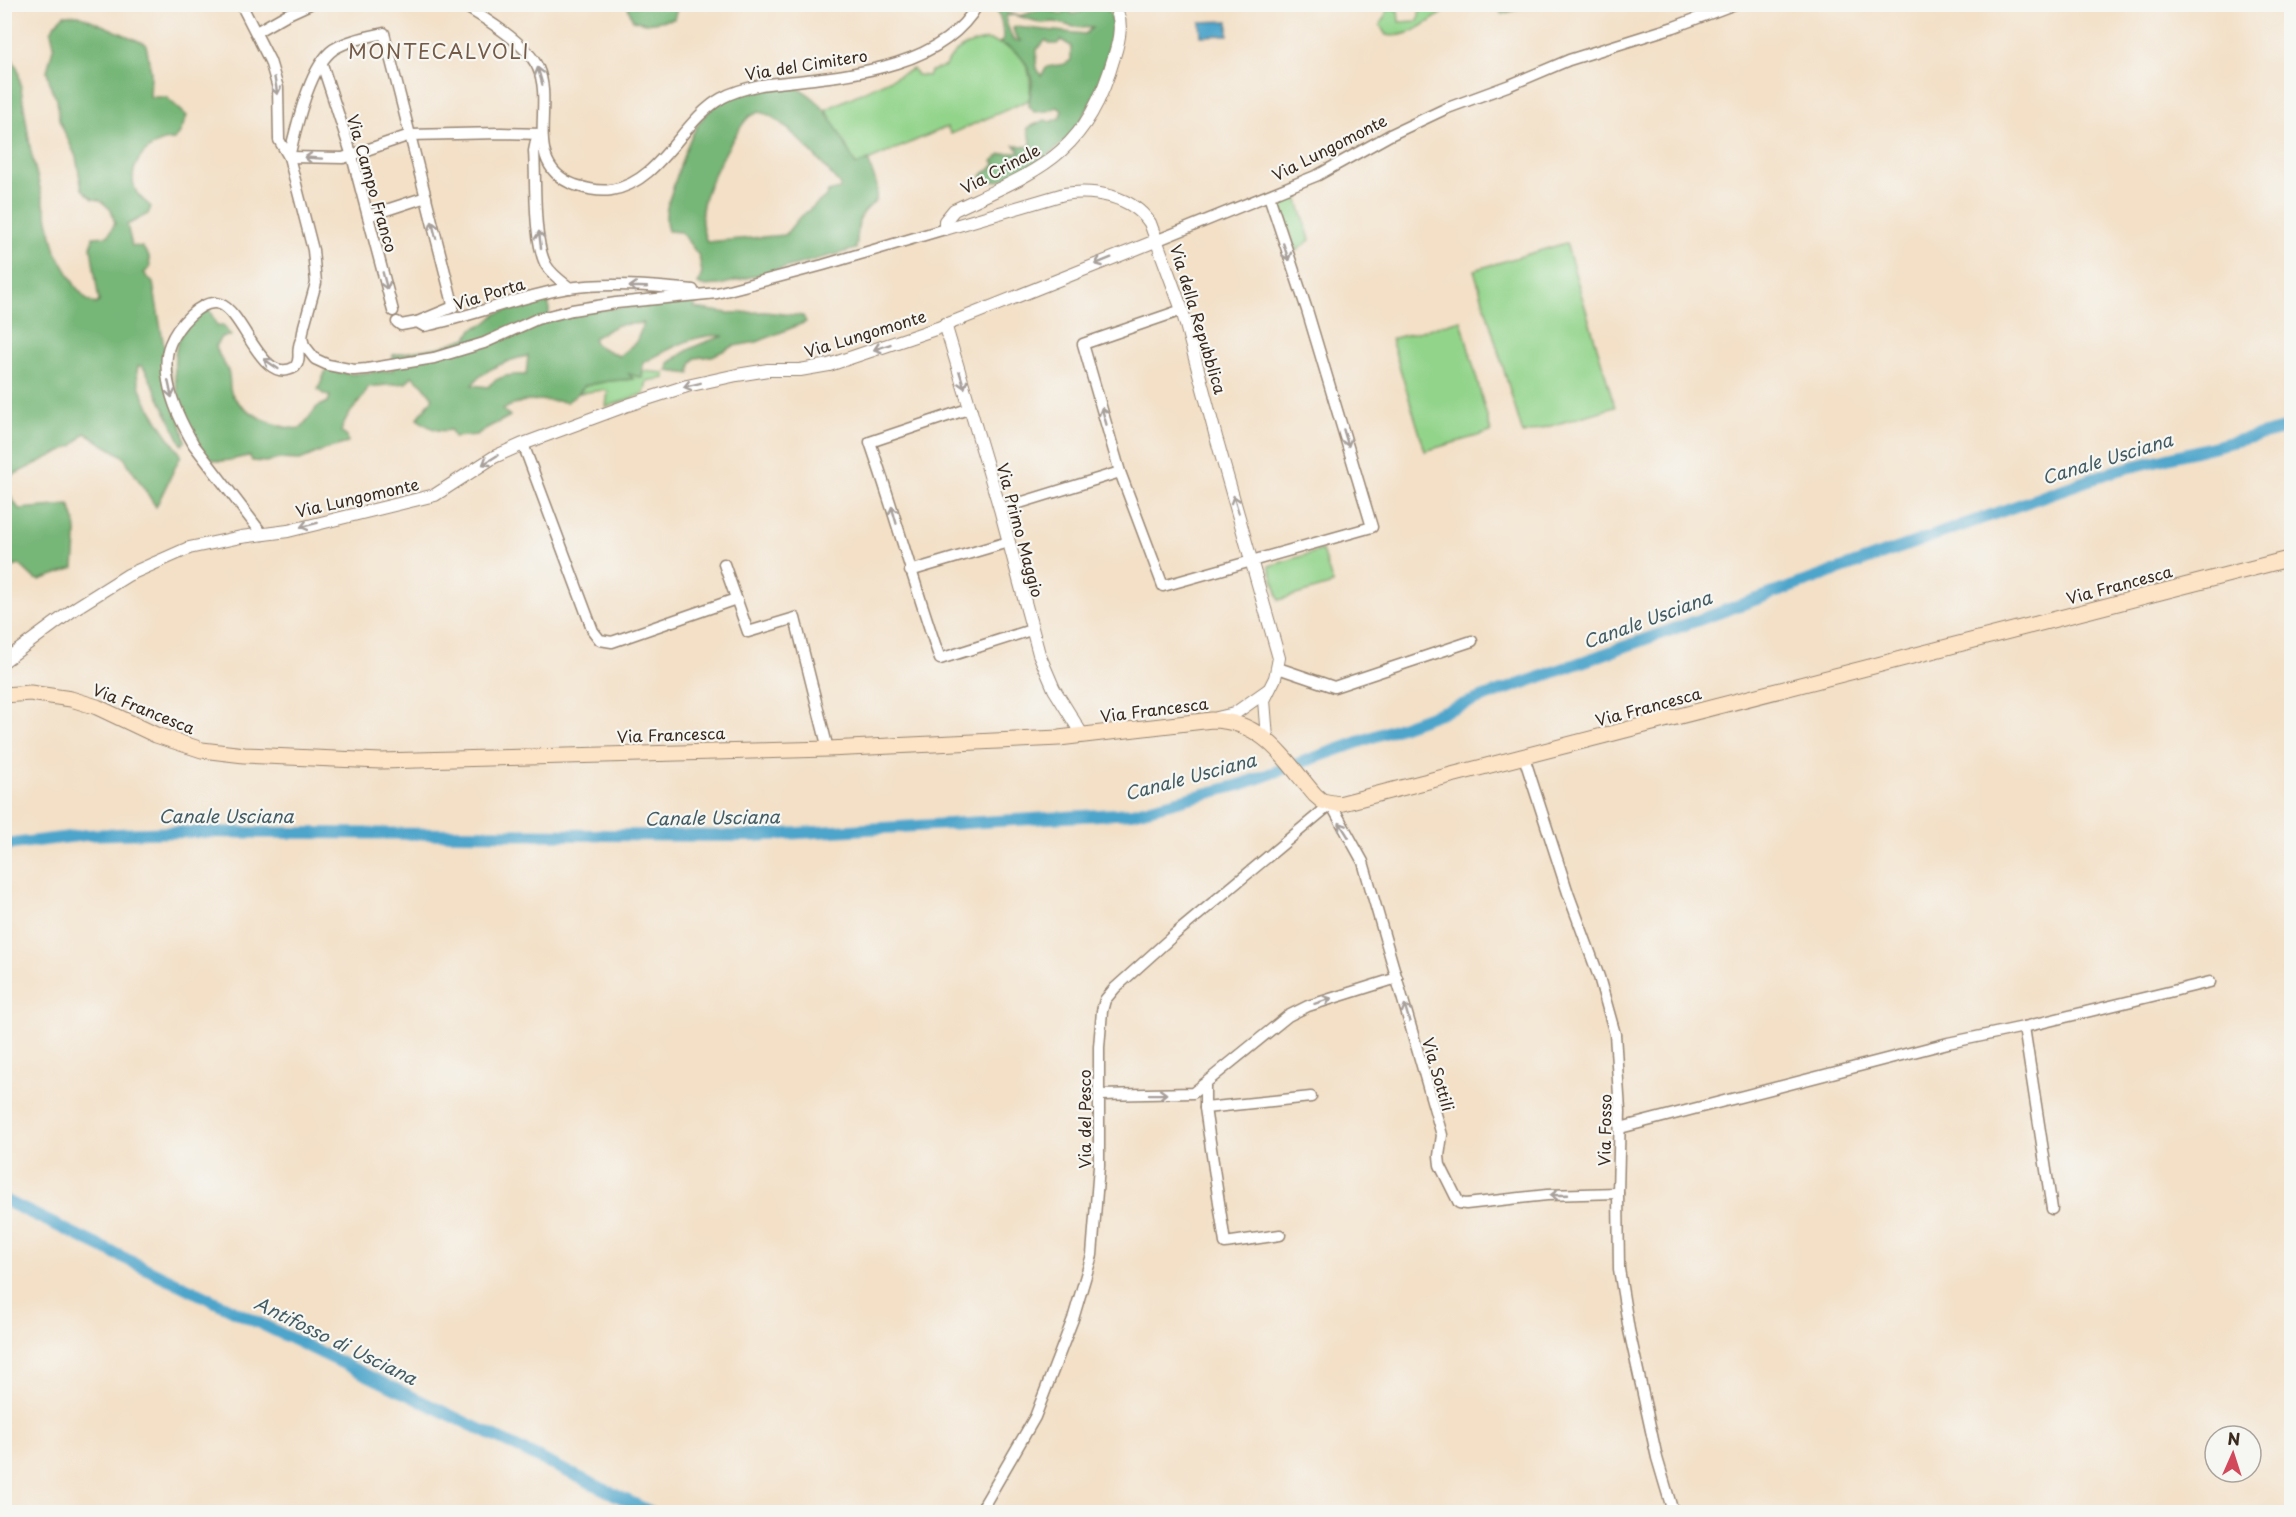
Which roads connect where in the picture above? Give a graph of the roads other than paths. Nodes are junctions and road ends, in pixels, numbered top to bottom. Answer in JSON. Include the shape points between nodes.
{"nodes":[{"id":1,"x":241,"y":4,"type":"edge"},
{"id":2,"x":310,"y":4,"type":"edge"},
{"id":3,"x":461,"y":4,"type":"edge"},
{"id":4,"x":978,"y":4,"type":"edge"},
{"id":5,"x":1112,"y":4,"type":"edge"},
{"id":6,"x":1735,"y":4,"type":"edge"},
{"id":7,"x":256,"y":32,"type":"junction"},
{"id":8,"x":322,"y":64,"type":"junction"},
{"id":9,"x":542,"y":134,"type":"junction"},
{"id":10,"x":410,"y":135,"type":"junction"},
{"id":11,"x":352,"y":156,"type":"junction"},
{"id":12,"x":289,"y":157,"type":"junction"},
{"id":13,"x":1269,"y":196,"type":"junction"},
{"id":14,"x":426,"y":197,"type":"junction"},
{"id":15,"x":368,"y":216,"type":"junction"},
{"id":16,"x":945,"y":229,"type":"junction"},
{"id":17,"x":1158,"y":240,"type":"junction"},
{"id":18,"x":570,"y":288,"type":"junction"},
{"id":19,"x":717,"y":293,"type":"junction"},
{"id":20,"x":1182,"y":310,"type":"junction"},
{"id":21,"x":395,"y":316,"type":"joint"},
{"id":22,"x":417,"y":322,"type":"junction"},
{"id":23,"x":942,"y":326,"type":"junction"},
{"id":24,"x":302,"y":338,"type":"junction"},
{"id":25,"x":971,"y":408,"type":"junction"},
{"id":26,"x":523,"y":444,"type":"junction"},
{"id":27,"x":1120,"y":472,"type":"junction"},
{"id":28,"x":1000,"y":509,"type":"junction"},
{"id":29,"x":263,"y":535,"type":"junction"},
{"id":30,"x":1008,"y":542,"type":"junction"},
{"id":31,"x":2292,"y":558,"type":"edge"},
{"id":32,"x":1252,"y":560,"type":"junction"},
{"id":33,"x":724,"y":564,"type":"dead end"},
{"id":34,"x":910,"y":571,"type":"junction"},
{"id":35,"x":736,"y":599,"type":"junction"},
{"id":36,"x":1031,"y":630,"type":"junction"},
{"id":37,"x":1472,"y":641,"type":"dead end"},
{"id":38,"x":4,"y":661,"type":"edge"},
{"id":39,"x":1278,"y":668,"type":"junction"},
{"id":40,"x":4,"y":694,"type":"edge"},
{"id":41,"x":1262,"y":696,"type":"junction"},
{"id":42,"x":1212,"y":720,"type":"junction"},
{"id":43,"x":1248,"y":726,"type":"junction"},
{"id":44,"x":1083,"y":736,"type":"junction"},
{"id":45,"x":1267,"y":738,"type":"junction"},
{"id":46,"x":828,"y":748,"type":"junction"},
{"id":47,"x":1524,"y":758,"type":"junction"},
{"id":48,"x":1331,"y":804,"type":"junction"},
{"id":49,"x":1396,"y":978,"type":"junction"},
{"id":50,"x":2210,"y":982,"type":"dead end"},
{"id":51,"x":2024,"y":1027,"type":"junction"},
{"id":52,"x":1205,"y":1084,"type":"junction"},
{"id":53,"x":1100,"y":1095,"type":"junction"},
{"id":54,"x":1311,"y":1097,"type":"dead end"},
{"id":55,"x":1205,"y":1108,"type":"junction"},
{"id":56,"x":1620,"y":1128,"type":"junction"},
{"id":57,"x":1618,"y":1193,"type":"junction"},
{"id":58,"x":2052,"y":1209,"type":"dead end"},
{"id":59,"x":1280,"y":1235,"type":"dead end"},
{"id":60,"x":980,"y":1512,"type":"edge"},
{"id":61,"x":1673,"y":1512,"type":"edge"}],
"edges":[{"from":1,"to":7,"type":"street"},
{"from":2,"to":7,"type":"street"},
{"from":9,"to":3,"type":"street","one_way":true,"via":[[543,84],[535,62],[514,41]]},
{"from":4,"to":9,"type":"street","name":"Via del Cimitero","via":[[949,40],[895,65],[761,85],[721,98],[647,172],[620,189],[587,189],[563,179],[547,158]]},
{"from":5,"to":16,"type":"street","name":"Via Crinale","via":[[1119,21],[1118,44],[1112,67],[1080,132],[1039,168],[954,210],[945,221]]},
{"from":6,"to":13,"type":"street","name":"Via Lungomonte","via":[[1569,60],[1444,109],[1318,175]]},
{"from":7,"to":12,"type":"street","one_way":true,"via":[[278,88],[279,140]]},
{"from":8,"to":10,"type":"street","via":[[341,46],[384,33]]},
{"from":8,"to":11,"type":"street","name":"Via Campo Franco"},
{"from":8,"to":12,"type":"street","via":[[306,95]]},
{"from":9,"to":10,"type":"street"},
{"from":18,"to":9,"type":"street","one_way":true,"via":[[550,270],[540,246],[534,151]]},
{"from":10,"to":11,"type":"street"},
{"from":10,"to":14,"type":"street"},
{"from":11,"to":12,"type":"street","one_way":true},
{"from":11,"to":15,"type":"street","name":"Via Campo Franco"},
{"from":12,"to":24,"type":"street","via":[[316,262],[315,290]]},
{"from":13,"to":17,"type":"street","name":"Via Lungomonte"},
{"from":13,"to":32,"type":"street","one_way":true,"via":[[1372,526]]},
{"from":14,"to":15,"type":"street"},
{"from":22,"to":14,"type":"street","name":"Via Porta","one_way":true,"via":[[453,307]]},
{"from":15,"to":21,"type":"street","name":"Via Campo Franco","one_way":true},
{"from":16,"to":17,"type":"street","name":"Via della Repubblica","via":[[1064,194],[1084,192],[1112,197],[1135,207],[1145,216]]},
{"from":16,"to":19,"type":"street","name":"Via della Repubblica"},
{"from":17,"to":20,"type":"street","name":"Via della Repubblica"},
{"from":17,"to":23,"type":"street","name":"Via Lungomonte","one_way":true},
{"from":19,"to":18,"type":"street","name":"Via della Repubblica","one_way":true,"via":[[669,288]]},
{"from":18,"to":22,"type":"street","name":"Via Porta","via":[[465,318],[424,326]]},
{"from":19,"to":24,"type":"street","name":"Via della Repubblica","via":[[572,310],[537,319],[470,348],[376,369],[327,366],[315,359]]},
{"from":27,"to":20,"type":"street","one_way":true,"via":[[1083,344]]},
{"from":32,"to":20,"type":"street","name":"Via della Repubblica","one_way":true},
{"from":21,"to":22,"type":"street","name":"Via Porta","via":[[400,325]]},
{"from":23,"to":25,"type":"street","name":"Via Primo Maggio","one_way":true},
{"from":23,"to":26,"type":"street","name":"Via Lungomonte","one_way":true,"via":[[829,365],[768,370],[687,386]]},
{"from":24,"to":29,"type":"street","one_way":true,"via":[[295,367],[274,368],[263,359],[229,310],[212,303],[182,324],[167,353],[171,394],[186,431]]},
{"from":25,"to":28,"type":"street","name":"Via Primo Maggio"},
{"from":34,"to":25,"type":"street","one_way":true,"via":[[870,442]]},
{"from":26,"to":29,"type":"street","name":"Via Lungomonte","one_way":true,"via":[[494,457],[435,495]]},
{"from":26,"to":35,"type":"street","via":[[593,632],[600,640],[612,642]]},
{"from":27,"to":28,"type":"street"},
{"from":27,"to":32,"type":"street","via":[[1162,586]]},
{"from":28,"to":30,"type":"street","name":"Via Primo Maggio"},
{"from":29,"to":38,"type":"street","name":"Via Lungomonte","via":[[189,548],[128,575]]},
{"from":30,"to":34,"type":"street"},
{"from":30,"to":36,"type":"street","name":"Via Primo Maggio"},
{"from":31,"to":47,"type":"main road","name":"Via Francesca"},
{"from":32,"to":39,"type":"street","name":"Via della Repubblica","via":[[1279,658]]},
{"from":33,"to":35,"type":"street"},
{"from":34,"to":36,"type":"street","via":[[940,659]]},
{"from":35,"to":46,"type":"street","via":[[748,632],[795,618]]},
{"from":36,"to":44,"type":"street","name":"Via Primo Maggio","via":[[1046,672]]},
{"from":37,"to":39,"type":"street","via":[[1334,687]]},
{"from":39,"to":41,"type":"street"},
{"from":40,"to":46,"type":"main road","name":"Via Francesca","via":[[71,699],[179,743],[244,755],[381,761]]},
{"from":41,"to":42,"type":"street","via":[[1234,714]]},
{"from":41,"to":43,"type":"street"},
{"from":41,"to":45,"type":"street"},
{"from":42,"to":43,"type":"main road","name":"Via Francesca"},
{"from":42,"to":44,"type":"main road","name":"Via Francesca"},
{"from":43,"to":45,"type":"main road","name":"Via Francesca"},
{"from":44,"to":46,"type":"main road","name":"Via Francesca"},
{"from":45,"to":48,"type":"main road","name":"Via Francesca","via":[[1315,795]]},
{"from":47,"to":48,"type":"main road","name":"Via Francesca"},
{"from":47,"to":56,"type":"street","name":"Via Fosso","via":[[1615,1034]]},
{"from":49,"to":48,"type":"street","name":"Via Sottili","one_way":true,"via":[[1363,862]]},
{"from":48,"to":53,"type":"street","name":"Via del Pesco","via":[[1115,988],[1106,1000],[1100,1027]]},
{"from":52,"to":49,"type":"street","one_way":true,"via":[[1288,1016]]},
{"from":57,"to":49,"type":"street","name":"Via Sottili","one_way":true,"via":[[1459,1203],[1440,1165],[1442,1135]]},
{"from":50,"to":51,"type":"street"},
{"from":51,"to":56,"type":"street"},
{"from":51,"to":58,"type":"street"},
{"from":53,"to":52,"type":"street","one_way":true,"via":[[1193,1093]]},
{"from":52,"to":55,"type":"street"},
{"from":53,"to":60,"type":"street","name":"Via del Pesco","via":[[1092,1255],[1073,1319],[1035,1417]]},
{"from":54,"to":55,"type":"street"},
{"from":55,"to":59,"type":"street","via":[[1225,1243]]},
{"from":56,"to":57,"type":"street","name":"Via Fosso"},
{"from":57,"to":61,"type":"street","name":"Via Fosso","via":[[1619,1269],[1629,1330]]}]}
